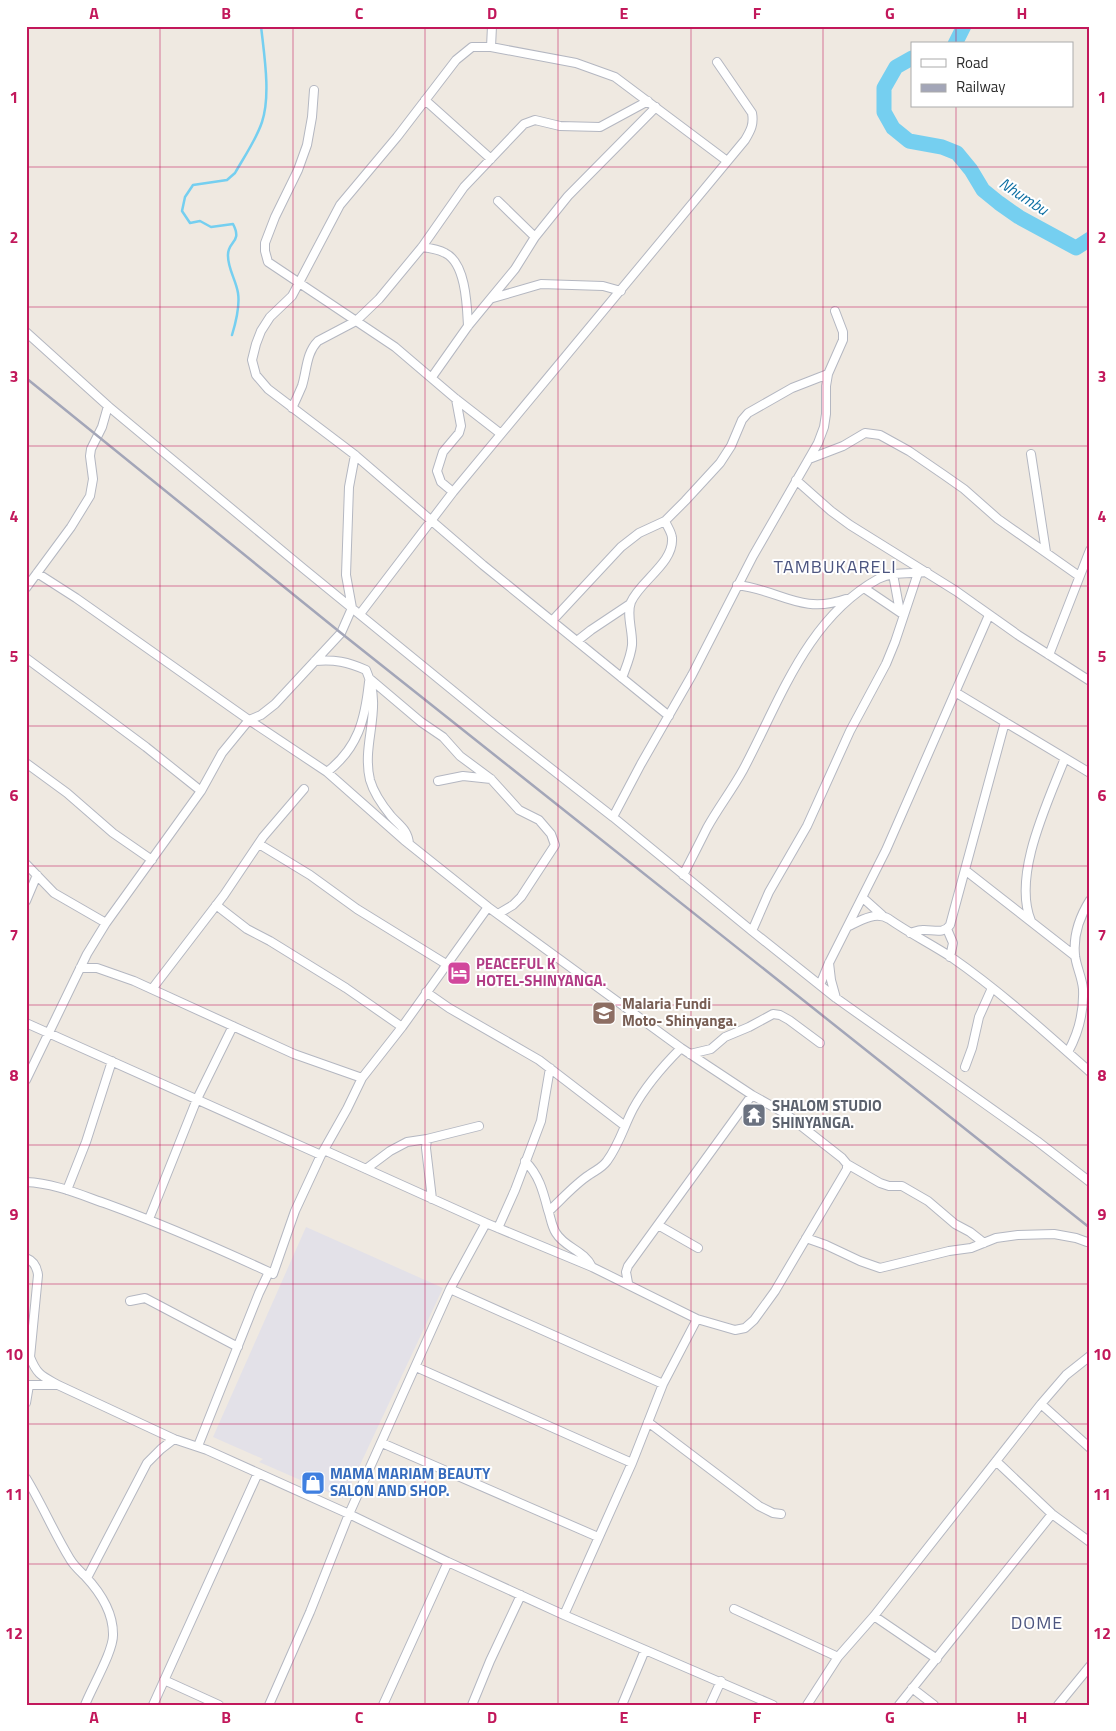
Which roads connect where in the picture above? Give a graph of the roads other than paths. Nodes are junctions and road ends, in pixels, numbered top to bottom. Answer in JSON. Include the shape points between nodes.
{"nodes":[{"id":1,"x":492,"y":26,"type":"edge"},
{"id":2,"x":491,"y":47,"type":"junction"},
{"id":3,"x":717,"y":62,"type":"dead end"},
{"id":4,"x":314,"y":90,"type":"dead end"},
{"id":5,"x":425,"y":100,"type":"junction"},
{"id":6,"x":648,"y":101,"type":"junction"},
{"id":7,"x":656,"y":107,"type":"junction"},
{"id":8,"x":491,"y":159,"type":"junction"},
{"id":9,"x":727,"y":162,"type":"junction"},
{"id":10,"x":498,"y":201,"type":"dead end"},
{"id":11,"x":535,"y":237,"type":"junction"},
{"id":12,"x":422,"y":247,"type":"junction"},
{"id":13,"x":298,"y":283,"type":"junction"},
{"id":14,"x":621,"y":291,"type":"junction"},
{"id":15,"x":492,"y":298,"type":"junction"},
{"id":16,"x":835,"y":310,"type":"dead end"},
{"id":17,"x":356,"y":321,"type":"junction"},
{"id":18,"x":468,"y":326,"type":"junction"},
{"id":19,"x":26,"y":332,"type":"edge"},
{"id":20,"x":828,"y":374,"type":"junction"},
{"id":21,"x":432,"y":377,"type":"junction"},
{"id":22,"x":456,"y":399,"type":"junction"},
{"id":23,"x":108,"y":406,"type":"junction"},
{"id":24,"x":292,"y":408,"type":"junction"},
{"id":25,"x":500,"y":434,"type":"junction"},
{"id":26,"x":1031,"y":454,"type":"dead end"},
{"id":27,"x":355,"y":455,"type":"junction"},
{"id":28,"x":809,"y":459,"type":"junction"},
{"id":29,"x":796,"y":480,"type":"junction"},
{"id":30,"x":453,"y":492,"type":"junction"},
{"id":31,"x":430,"y":521,"type":"junction"},
{"id":32,"x":665,"y":521,"type":"junction"},
{"id":33,"x":1090,"y":550,"type":"edge"},
{"id":34,"x":1046,"y":552,"type":"junction"},
{"id":35,"x":927,"y":572,"type":"junction"},
{"id":36,"x":37,"y":573,"type":"junction"},
{"id":37,"x":918,"y":573,"type":"junction"},
{"id":38,"x":892,"y":574,"type":"junction"},
{"id":39,"x":1079,"y":576,"type":"junction"},
{"id":40,"x":738,"y":585,"type":"junction"},
{"id":41,"x":26,"y":588,"type":"edge"},
{"id":42,"x":864,"y":588,"type":"junction"},
{"id":43,"x":848,"y":599,"type":"junction"},
{"id":44,"x":630,"y":604,"type":"junction"},
{"id":45,"x":352,"y":608,"type":"junction"},
{"id":46,"x":902,"y":613,"type":"junction"},
{"id":47,"x":360,"y":614,"type":"junction"},
{"id":48,"x":989,"y":615,"type":"junction"},
{"id":49,"x":552,"y":621,"type":"junction"},
{"id":50,"x":577,"y":641,"type":"junction"},
{"id":51,"x":1049,"y":655,"type":"junction"},
{"id":52,"x":26,"y":658,"type":"edge"},
{"id":53,"x":315,"y":661,"type":"junction"},
{"id":54,"x":369,"y":678,"type":"junction"},
{"id":55,"x":622,"y":678,"type":"junction"},
{"id":56,"x":1090,"y":680,"type":"edge"},
{"id":57,"x":955,"y":692,"type":"junction"},
{"id":58,"x":669,"y":716,"type":"junction"},
{"id":59,"x":249,"y":720,"type":"junction"},
{"id":60,"x":1005,"y":722,"type":"junction"},
{"id":61,"x":1065,"y":758,"type":"junction"},
{"id":62,"x":26,"y":762,"type":"edge"},
{"id":63,"x":326,"y":772,"type":"junction"},
{"id":64,"x":1090,"y":774,"type":"edge"},
{"id":65,"x":492,"y":779,"type":"junction"},
{"id":66,"x":438,"y":781,"type":"dead end"},
{"id":67,"x":304,"y":790,"type":"dead end"},
{"id":68,"x":201,"y":791,"type":"junction"},
{"id":69,"x":613,"y":817,"type":"junction"},
{"id":70,"x":259,"y":844,"type":"junction"},
{"id":71,"x":409,"y":844,"type":"junction"},
{"id":72,"x":152,"y":860,"type":"junction"},
{"id":73,"x":26,"y":864,"type":"edge"},
{"id":74,"x":965,"y":870,"type":"junction"},
{"id":75,"x":37,"y":875,"type":"junction"},
{"id":76,"x":683,"y":875,"type":"junction"},
{"id":77,"x":863,"y":898,"type":"junction"},
{"id":78,"x":1090,"y":900,"type":"edge"},
{"id":79,"x":26,"y":901,"type":"edge"},
{"id":80,"x":216,"y":905,"type":"junction"},
{"id":81,"x":488,"y":907,"type":"junction"},
{"id":82,"x":498,"y":914,"type":"junction"},
{"id":83,"x":882,"y":915,"type":"junction"},
{"id":84,"x":1031,"y":921,"type":"junction"},
{"id":85,"x":106,"y":923,"type":"junction"},
{"id":86,"x":849,"y":926,"type":"junction"},
{"id":87,"x":947,"y":929,"type":"junction"},
{"id":88,"x":752,"y":931,"type":"junction"},
{"id":89,"x":910,"y":933,"type":"junction"},
{"id":90,"x":1075,"y":956,"type":"junction"},
{"id":91,"x":950,"y":957,"type":"junction"},
{"id":92,"x":829,"y":963,"type":"junction"},
{"id":93,"x":446,"y":964,"type":"junction"},
{"id":94,"x":80,"y":968,"type":"junction"},
{"id":95,"x":820,"y":984,"type":"junction"},
{"id":96,"x":992,"y":988,"type":"junction"},
{"id":97,"x":152,"y":989,"type":"junction"},
{"id":98,"x":426,"y":992,"type":"junction"},
{"id":99,"x":836,"y":998,"type":"junction"},
{"id":100,"x":26,"y":1023,"type":"edge"},
{"id":101,"x":232,"y":1026,"type":"junction"},
{"id":102,"x":402,"y":1027,"type":"junction"},
{"id":103,"x":50,"y":1033,"type":"junction"},
{"id":104,"x":820,"y":1043,"type":"dead end"},
{"id":105,"x":681,"y":1048,"type":"junction"},
{"id":106,"x":1068,"y":1052,"type":"junction"},
{"id":107,"x":690,"y":1054,"type":"junction"},
{"id":108,"x":112,"y":1061,"type":"junction"},
{"id":109,"x":965,"y":1067,"type":"dead end"},
{"id":110,"x":550,"y":1068,"type":"junction"},
{"id":111,"x":1090,"y":1072,"type":"edge"},
{"id":112,"x":362,"y":1078,"type":"junction"},
{"id":113,"x":26,"y":1080,"type":"edge"},
{"id":114,"x":752,"y":1095,"type":"junction"},
{"id":115,"x":197,"y":1099,"type":"junction"},
{"id":116,"x":478,"y":1126,"type":"dead end"},
{"id":117,"x":625,"y":1126,"type":"junction"},
{"id":118,"x":427,"y":1139,"type":"junction"},
{"id":119,"x":322,"y":1153,"type":"junction"},
{"id":120,"x":525,"y":1161,"type":"junction"},
{"id":121,"x":847,"y":1164,"type":"junction"},
{"id":122,"x":366,"y":1170,"type":"junction"},
{"id":123,"x":26,"y":1182,"type":"edge"},
{"id":124,"x":1090,"y":1182,"type":"edge"},
{"id":125,"x":67,"y":1190,"type":"junction"},
{"id":126,"x":432,"y":1199,"type":"junction"},
{"id":127,"x":549,"y":1211,"type":"junction"},
{"id":128,"x":149,"y":1219,"type":"junction"},
{"id":129,"x":486,"y":1223,"type":"junction"},
{"id":130,"x":658,"y":1225,"type":"junction"},
{"id":131,"x":498,"y":1228,"type":"junction"},
{"id":132,"x":806,"y":1238,"type":"junction"},
{"id":133,"x":1090,"y":1241,"type":"edge"},
{"id":134,"x":984,"y":1243,"type":"junction"},
{"id":135,"x":698,"y":1248,"type":"dead end"},
{"id":136,"x":26,"y":1258,"type":"edge"},
{"id":137,"x":592,"y":1267,"type":"junction"},
{"id":138,"x":269,"y":1272,"type":"junction"},
{"id":139,"x":628,"y":1284,"type":"junction"},
{"id":140,"x":450,"y":1289,"type":"junction"},
{"id":141,"x":130,"y":1301,"type":"dead end"},
{"id":142,"x":697,"y":1319,"type":"junction"},
{"id":143,"x":238,"y":1347,"type":"junction"},
{"id":144,"x":1090,"y":1356,"type":"edge"},
{"id":145,"x":416,"y":1367,"type":"junction"},
{"id":146,"x":663,"y":1384,"type":"junction"},
{"id":147,"x":28,"y":1385,"type":"edge"},
{"id":148,"x":58,"y":1385,"type":"junction"},
{"id":149,"x":26,"y":1402,"type":"edge"},
{"id":150,"x":1041,"y":1404,"type":"junction"},
{"id":151,"x":648,"y":1422,"type":"junction"},
{"id":152,"x":174,"y":1439,"type":"junction"},
{"id":153,"x":382,"y":1443,"type":"junction"},
{"id":154,"x":198,"y":1446,"type":"junction"},
{"id":155,"x":1090,"y":1448,"type":"edge"},
{"id":156,"x":996,"y":1461,"type":"junction"},
{"id":157,"x":632,"y":1463,"type":"junction"},
{"id":158,"x":258,"y":1473,"type":"junction"},
{"id":159,"x":26,"y":1478,"type":"edge"},
{"id":160,"x":349,"y":1514,"type":"junction"},
{"id":161,"x":781,"y":1514,"type":"dead end"},
{"id":162,"x":1052,"y":1514,"type":"junction"},
{"id":163,"x":598,"y":1537,"type":"junction"},
{"id":164,"x":1090,"y":1542,"type":"edge"},
{"id":165,"x":448,"y":1562,"type":"junction"},
{"id":166,"x":87,"y":1578,"type":"junction"},
{"id":167,"x":521,"y":1595,"type":"junction"},
{"id":168,"x":734,"y":1609,"type":"dead end"},
{"id":169,"x":564,"y":1615,"type":"junction"},
{"id":170,"x":874,"y":1616,"type":"junction"},
{"id":171,"x":645,"y":1650,"type":"junction"},
{"id":172,"x":838,"y":1657,"type":"junction"},
{"id":173,"x":936,"y":1659,"type":"junction"},
{"id":174,"x":1090,"y":1666,"type":"edge"},
{"id":175,"x":164,"y":1680,"type":"junction"},
{"id":176,"x":721,"y":1681,"type":"junction"},
{"id":177,"x":912,"y":1688,"type":"junction"},
{"id":178,"x":85,"y":1705,"type":"edge"},
{"id":179,"x":153,"y":1705,"type":"edge"},
{"id":180,"x":219,"y":1705,"type":"edge"},
{"id":181,"x":268,"y":1705,"type":"edge"},
{"id":182,"x":383,"y":1705,"type":"edge"},
{"id":183,"x":472,"y":1705,"type":"edge"},
{"id":184,"x":622,"y":1705,"type":"edge"},
{"id":185,"x":710,"y":1705,"type":"edge"},
{"id":186,"x":773,"y":1705,"type":"edge"},
{"id":187,"x":807,"y":1705,"type":"edge"},
{"id":188,"x":899,"y":1705,"type":"edge"},
{"id":189,"x":934,"y":1705,"type":"edge"},
{"id":190,"x":1058,"y":1705,"type":"edge"}],
"edges":[{"from":1,"to":2,"type":"street"},
{"from":2,"to":5,"type":"street","via":[[472,47],[465,51]]},
{"from":2,"to":6,"type":"street","via":[[584,65],[615,77]]},
{"from":3,"to":9,"type":"street","via":[[745,101],[754,122],[745,140]]},
{"from":4,"to":13,"type":"street","via":[[307,145],[265,242],[268,262]]},
{"from":5,"to":8,"type":"street"},
{"from":5,"to":13,"type":"street","via":[[340,206]]},
{"from":6,"to":7,"type":"street"},
{"from":6,"to":8,"type":"street","via":[[600,126],[560,126],[530,121],[513,134]]},
{"from":7,"to":9,"type":"street"},
{"from":7,"to":11,"type":"street","via":[[568,196]]},
{"from":8,"to":12,"type":"street","via":[[464,187]]},
{"from":9,"to":14,"type":"street"},
{"from":10,"to":11,"type":"street"},
{"from":11,"to":15,"type":"street"},
{"from":12,"to":17,"type":"street","via":[[379,299]]},
{"from":12,"to":18,"type":"street","via":[[446,253],[458,266],[465,291]]},
{"from":13,"to":17,"type":"street"},
{"from":13,"to":24,"type":"street","via":[[292,296],[270,317],[261,331],[252,360],[260,381]]},
{"from":14,"to":15,"type":"street","via":[[603,286],[541,284]]},
{"from":14,"to":25,"type":"street"},
{"from":15,"to":18,"type":"street"},
{"from":16,"to":20,"type":"street","via":[[843,340]]},
{"from":17,"to":21,"type":"street"},
{"from":17,"to":24,"type":"street","via":[[313,346]]},
{"from":18,"to":21,"type":"street"},
{"from":19,"to":23,"type":"street"},
{"from":20,"to":28,"type":"street","via":[[824,427]]},
{"from":20,"to":32,"type":"street","via":[[792,388],[748,413],[720,463]]},
{"from":21,"to":22,"type":"street"},
{"from":22,"to":25,"type":"street"},
{"from":22,"to":30,"type":"street","via":[[461,426],[443,452],[437,471],[441,482]]},
{"from":23,"to":36,"type":"street","via":[[91,449],[93,478],[90,496]]},
{"from":23,"to":45,"type":"street"},
{"from":24,"to":27,"type":"street"},
{"from":25,"to":30,"type":"street"},
{"from":26,"to":34,"type":"street"},
{"from":27,"to":31,"type":"street"},
{"from":27,"to":45,"type":"street","via":[[349,487],[346,567]]},
{"from":28,"to":29,"type":"street"},
{"from":28,"to":34,"type":"street","via":[[865,434],[880,435],[964,489],[998,519]]},
{"from":29,"to":35,"type":"street","via":[[850,526]]},
{"from":29,"to":40,"type":"street"},
{"from":30,"to":31,"type":"street"},
{"from":31,"to":47,"type":"street"},
{"from":31,"to":49,"type":"street"},
{"from":32,"to":44,"type":"street","via":[[672,536],[672,545]]},
{"from":32,"to":49,"type":"street","via":[[621,547]]},
{"from":33,"to":39,"type":"street"},
{"from":34,"to":39,"type":"street"},
{"from":35,"to":37,"type":"street"},
{"from":35,"to":48,"type":"street"},
{"from":36,"to":41,"type":"street"},
{"from":36,"to":59,"type":"street"},
{"from":37,"to":38,"type":"street"},
{"from":37,"to":46,"type":"street"},
{"from":38,"to":42,"type":"street"},
{"from":38,"to":46,"type":"street"},
{"from":39,"to":51,"type":"street"},
{"from":40,"to":43,"type":"street","via":[[801,604],[818,606]]},
{"from":40,"to":58,"type":"street"},
{"from":42,"to":43,"type":"street"},
{"from":42,"to":46,"type":"street"},
{"from":43,"to":76,"type":"street","via":[[814,636],[797,663],[742,772],[707,828]]},
{"from":44,"to":50,"type":"street"},
{"from":44,"to":55,"type":"street","via":[[632,644]]},
{"from":45,"to":47,"type":"street"},
{"from":45,"to":53,"type":"street","via":[[341,633]]},
{"from":46,"to":88,"type":"street","via":[[895,642],[879,678]]},
{"from":47,"to":69,"type":"street"},
{"from":48,"to":51,"type":"street"},
{"from":48,"to":57,"type":"street"},
{"from":49,"to":50,"type":"street"},
{"from":50,"to":55,"type":"street"},
{"from":51,"to":56,"type":"street"},
{"from":52,"to":68,"type":"street"},
{"from":53,"to":54,"type":"street","via":[[353,664],[366,670]]},
{"from":53,"to":59,"type":"street","via":[[275,704]]},
{"from":54,"to":63,"type":"street","via":[[363,722],[350,749]]},
{"from":54,"to":65,"type":"street","via":[[443,737],[460,756]]},
{"from":54,"to":71,"type":"street","via":[[374,703],[368,759],[370,780],[375,795],[409,836]]},
{"from":55,"to":58,"type":"street"},
{"from":57,"to":60,"type":"street"},
{"from":57,"to":77,"type":"street"},
{"from":58,"to":69,"type":"street"},
{"from":59,"to":63,"type":"street"},
{"from":59,"to":68,"type":"street","via":[[222,753]]},
{"from":60,"to":61,"type":"street"},
{"from":60,"to":74,"type":"street"},
{"from":61,"to":64,"type":"street"},
{"from":61,"to":84,"type":"street","via":[[1033,846],[1025,889]]},
{"from":62,"to":72,"type":"street","via":[[113,833]]},
{"from":63,"to":71,"type":"street"},
{"from":65,"to":66,"type":"street","via":[[463,776]]},
{"from":65,"to":82,"type":"street","via":[[519,810],[546,827],[555,846],[521,897]]},
{"from":67,"to":70,"type":"street"},
{"from":68,"to":72,"type":"street"},
{"from":69,"to":76,"type":"street"},
{"from":70,"to":80,"type":"street"},
{"from":70,"to":93,"type":"street"},
{"from":71,"to":81,"type":"street"},
{"from":72,"to":85,"type":"street"},
{"from":73,"to":75,"type":"street"},
{"from":74,"to":84,"type":"street"},
{"from":74,"to":87,"type":"street"},
{"from":75,"to":79,"type":"street"},
{"from":75,"to":85,"type":"street","via":[[54,892]]},
{"from":76,"to":88,"type":"street"},
{"from":77,"to":83,"type":"street"},
{"from":77,"to":86,"type":"street"},
{"from":78,"to":90,"type":"street","via":[[1077,930]]},
{"from":80,"to":97,"type":"street"},
{"from":80,"to":102,"type":"street","via":[[247,929],[346,988]]},
{"from":81,"to":82,"type":"street"},
{"from":81,"to":93,"type":"street"},
{"from":82,"to":105,"type":"street"},
{"from":83,"to":86,"type":"street"},
{"from":83,"to":89,"type":"street"},
{"from":84,"to":90,"type":"street"},
{"from":85,"to":94,"type":"street"},
{"from":86,"to":92,"type":"street"},
{"from":87,"to":89,"type":"street"},
{"from":87,"to":91,"type":"street","via":[[953,943]]},
{"from":88,"to":95,"type":"street"},
{"from":89,"to":91,"type":"street"},
{"from":90,"to":106,"type":"street","via":[[1083,997],[1080,1026]]},
{"from":91,"to":96,"type":"street"},
{"from":92,"to":95,"type":"street"},
{"from":92,"to":99,"type":"street"},
{"from":93,"to":98,"type":"street"},
{"from":94,"to":97,"type":"street","via":[[97,968]]},
{"from":94,"to":103,"type":"street"},
{"from":95,"to":99,"type":"street"},
{"from":96,"to":106,"type":"street"},
{"from":96,"to":109,"type":"street"},
{"from":97,"to":101,"type":"street"},
{"from":98,"to":102,"type":"street"},
{"from":98,"to":110,"type":"street"},
{"from":99,"to":124,"type":"street"},
{"from":100,"to":103,"type":"street"},
{"from":101,"to":112,"type":"street","via":[[294,1054]]},
{"from":101,"to":115,"type":"street"},
{"from":102,"to":112,"type":"street"},
{"from":103,"to":108,"type":"street"},
{"from":103,"to":113,"type":"street"},
{"from":104,"to":107,"type":"street","via":[[780,1015],[773,1014],[725,1037],[711,1049]]},
{"from":105,"to":107,"type":"street"},
{"from":105,"to":117,"type":"street","via":[[659,1070]]},
{"from":106,"to":111,"type":"street"},
{"from":107,"to":114,"type":"street"},
{"from":108,"to":115,"type":"street"},
{"from":108,"to":125,"type":"street"},
{"from":110,"to":117,"type":"street"},
{"from":110,"to":120,"type":"street","via":[[541,1121]]},
{"from":112,"to":119,"type":"street"},
{"from":114,"to":121,"type":"street","via":[[807,1129]]},
{"from":114,"to":130,"type":"street"},
{"from":115,"to":119,"type":"street"},
{"from":115,"to":128,"type":"street"},
{"from":116,"to":118,"type":"street"},
{"from":117,"to":127,"type":"street","via":[[600,1170],[589,1174]]},
{"from":118,"to":122,"type":"street","via":[[401,1144]]},
{"from":118,"to":126,"type":"street"},
{"from":119,"to":122,"type":"street"},
{"from":119,"to":138,"type":"street","via":[[295,1211],[273,1274]]},
{"from":120,"to":127,"type":"street","via":[[538,1177]]},
{"from":120,"to":131,"type":"street"},
{"from":121,"to":132,"type":"street"},
{"from":121,"to":134,"type":"street","via":[[880,1183],[902,1186],[928,1201],[954,1224]]},
{"from":122,"to":126,"type":"street"},
{"from":123,"to":125,"type":"street"},
{"from":125,"to":128,"type":"street"},
{"from":126,"to":129,"type":"street"},
{"from":127,"to":137,"type":"street","via":[[556,1233],[589,1260]]},
{"from":128,"to":138,"type":"street"},
{"from":129,"to":131,"type":"street"},
{"from":129,"to":140,"type":"street"},
{"from":130,"to":135,"type":"street"},
{"from":130,"to":139,"type":"street","via":[[628,1266]]},
{"from":131,"to":137,"type":"street"},
{"from":132,"to":134,"type":"street","via":[[880,1268]]},
{"from":132,"to":142,"type":"street","via":[[774,1291],[745,1328],[735,1330]]},
{"from":133,"to":134,"type":"street","via":[[1041,1233],[996,1238]]},
{"from":136,"to":148,"type":"street","via":[[37,1267],[38,1275],[30,1357],[40,1375]]},
{"from":137,"to":139,"type":"street"},
{"from":138,"to":143,"type":"street"},
{"from":139,"to":142,"type":"street"},
{"from":140,"to":145,"type":"street"},
{"from":140,"to":146,"type":"street"},
{"from":141,"to":143,"type":"street","via":[[144,1298]]},
{"from":142,"to":146,"type":"street"},
{"from":143,"to":154,"type":"street"},
{"from":144,"to":150,"type":"street","via":[[1066,1375]]},
{"from":145,"to":153,"type":"street"},
{"from":145,"to":157,"type":"street"},
{"from":146,"to":151,"type":"street"},
{"from":147,"to":148,"type":"street"},
{"from":147,"to":149,"type":"street"},
{"from":148,"to":152,"type":"street"},
{"from":150,"to":155,"type":"street"},
{"from":150,"to":156,"type":"street"},
{"from":151,"to":157,"type":"street"},
{"from":151,"to":161,"type":"street","via":[[759,1506]]},
{"from":152,"to":154,"type":"street"},
{"from":152,"to":166,"type":"street","via":[[147,1463]]},
{"from":153,"to":160,"type":"street"},
{"from":153,"to":163,"type":"street"},
{"from":154,"to":158,"type":"street"},
{"from":156,"to":162,"type":"street"},
{"from":156,"to":170,"type":"street"},
{"from":157,"to":163,"type":"street"},
{"from":158,"to":160,"type":"street"},
{"from":158,"to":175,"type":"street"},
{"from":159,"to":166,"type":"street","via":[[71,1561]]},
{"from":160,"to":165,"type":"street"},
{"from":160,"to":181,"type":"street"},
{"from":162,"to":164,"type":"street"},
{"from":162,"to":173,"type":"street"},
{"from":163,"to":169,"type":"street"},
{"from":165,"to":167,"type":"street"},
{"from":165,"to":182,"type":"street"},
{"from":166,"to":178,"type":"street","via":[[105,1603],[112,1619],[114,1636]]},
{"from":167,"to":169,"type":"street"},
{"from":167,"to":183,"type":"street"},
{"from":168,"to":172,"type":"street"},
{"from":169,"to":171,"type":"street"},
{"from":170,"to":172,"type":"street"},
{"from":170,"to":173,"type":"street"},
{"from":171,"to":176,"type":"street"},
{"from":171,"to":184,"type":"street"},
{"from":172,"to":187,"type":"street"},
{"from":173,"to":177,"type":"street"},
{"from":174,"to":190,"type":"street"},
{"from":175,"to":179,"type":"street"},
{"from":175,"to":180,"type":"street"},
{"from":176,"to":185,"type":"street"},
{"from":176,"to":186,"type":"street"},
{"from":177,"to":188,"type":"street"},
{"from":177,"to":189,"type":"street"}]}
